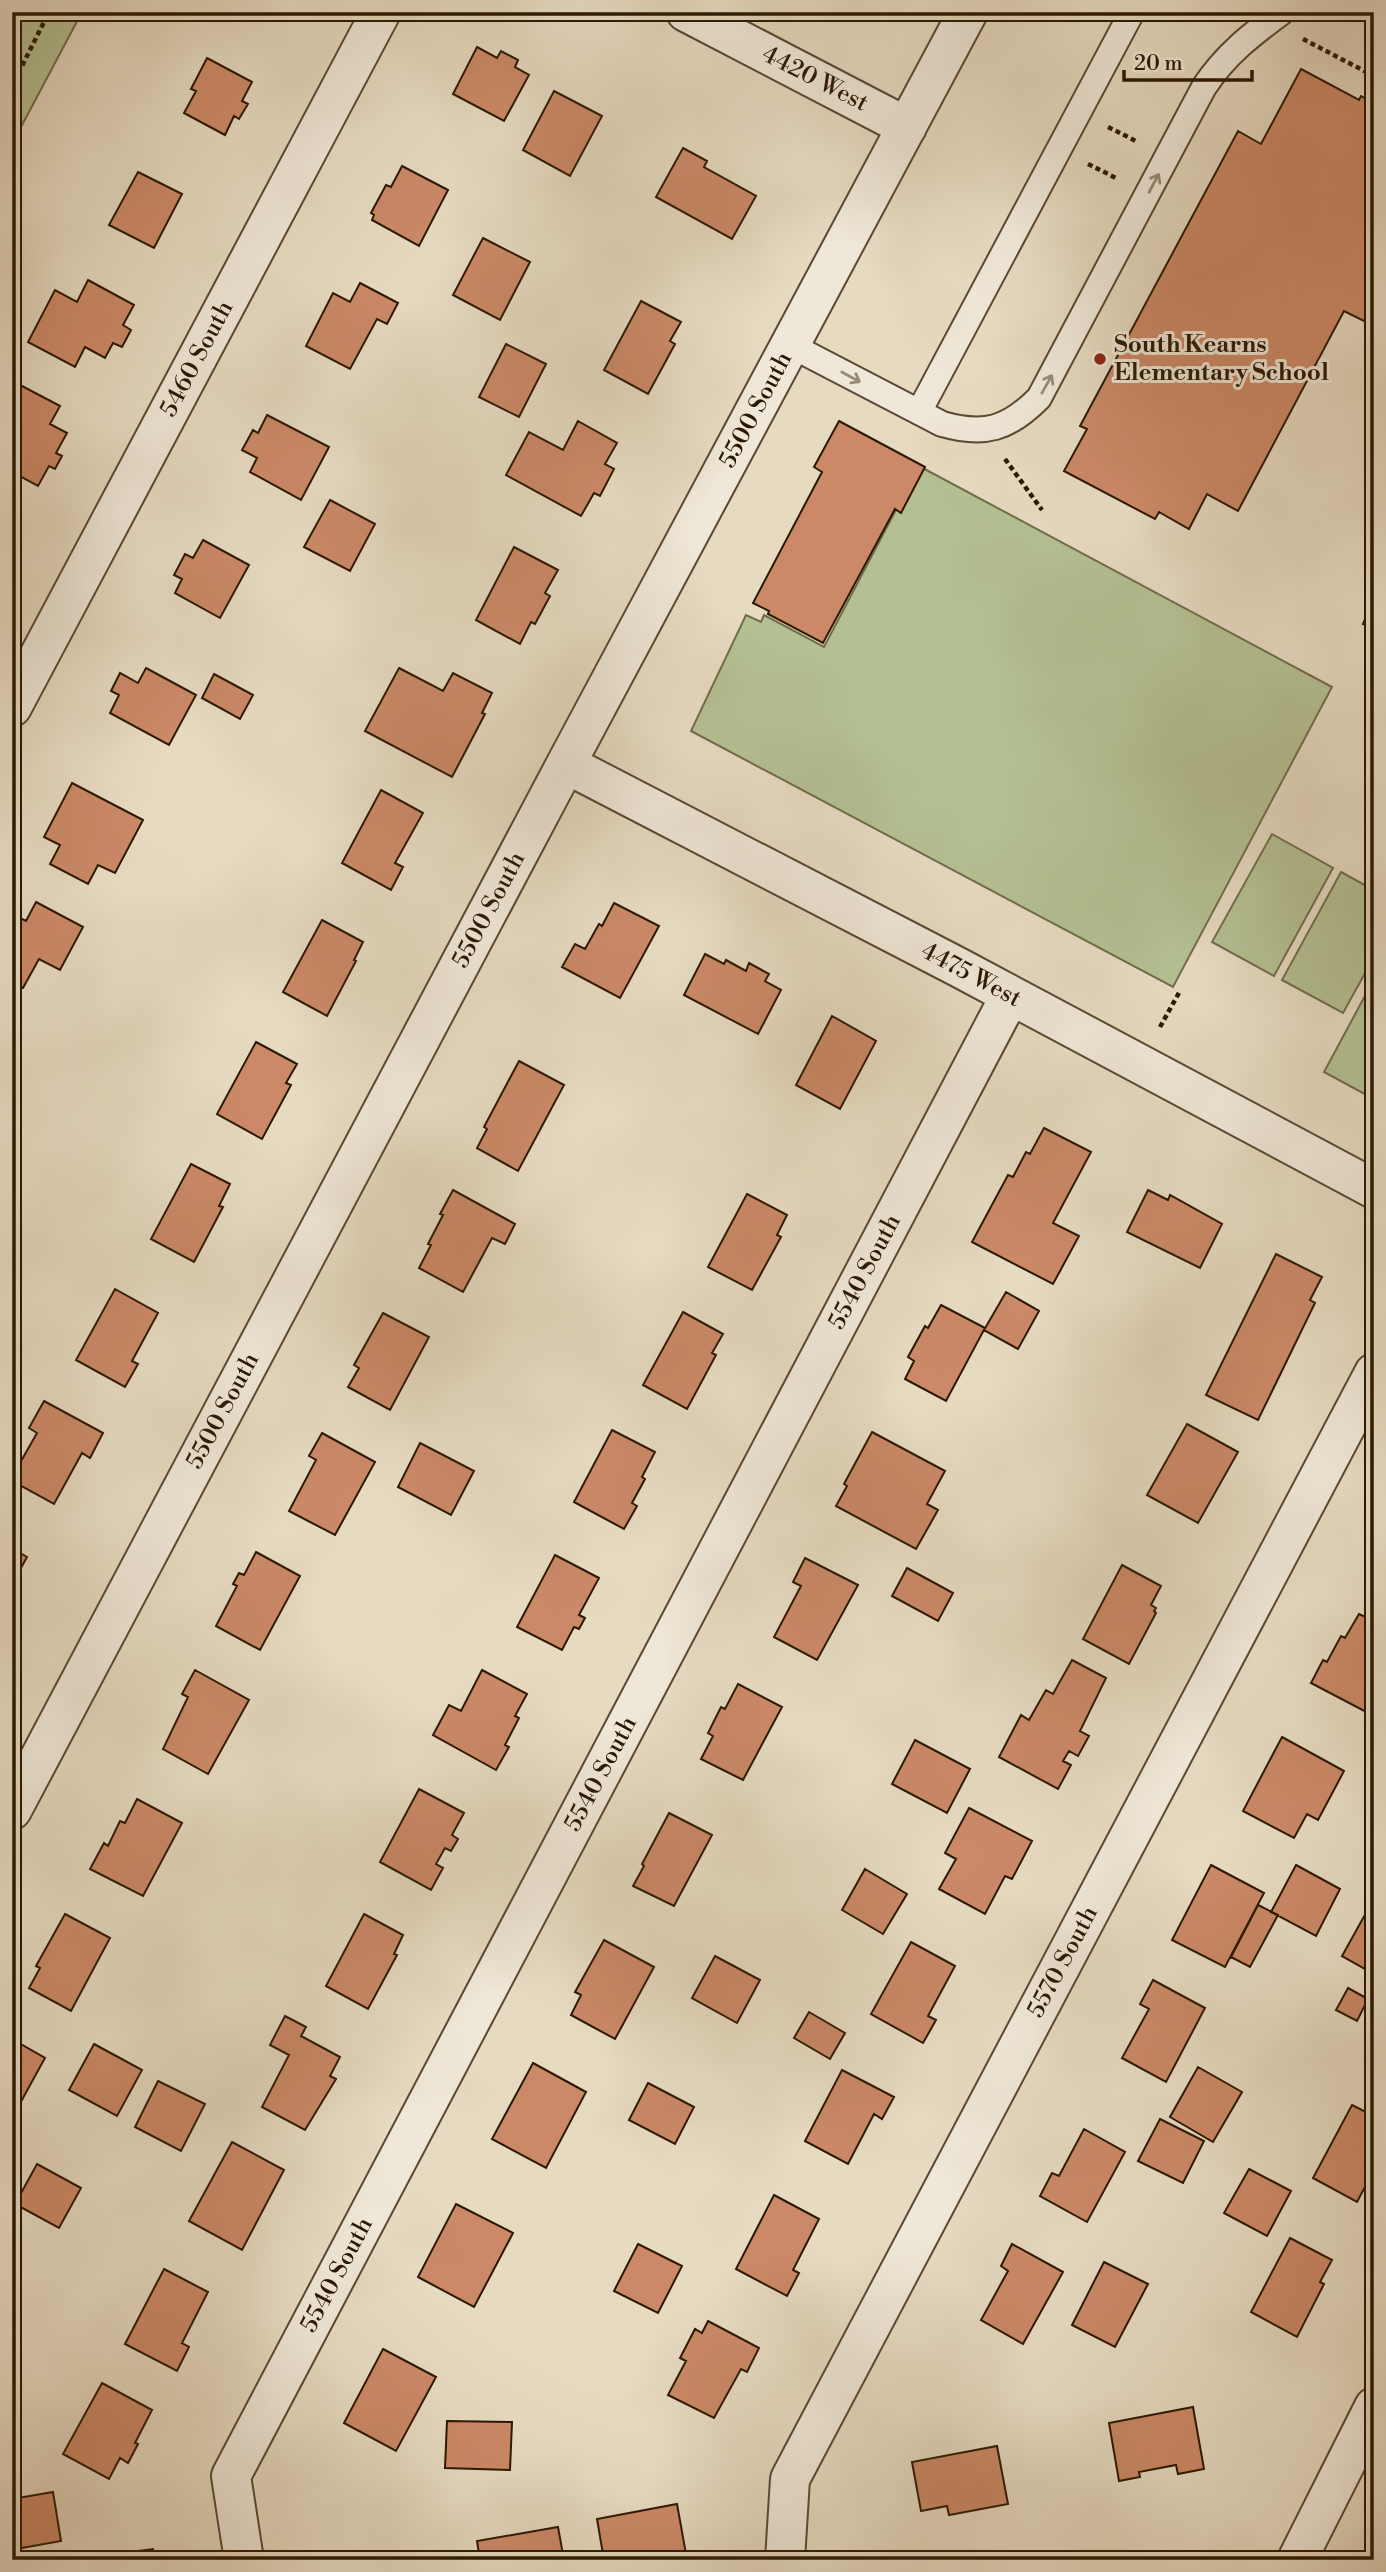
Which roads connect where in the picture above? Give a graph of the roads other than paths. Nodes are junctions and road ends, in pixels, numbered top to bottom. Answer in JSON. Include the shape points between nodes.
{"nodes":[{"id":1,"x":381,"y":12,"type":"edge"},
{"id":2,"x":686,"y":12,"type":"edge"},
{"id":3,"x":968,"y":12,"type":"edge"},
{"id":4,"x":1132,"y":12,"type":"edge"},
{"id":5,"x":1282,"y":12,"type":"edge"},
{"id":6,"x":907,"y":127,"type":"junction"},
{"id":7,"x":790,"y":345,"type":"junction"},
{"id":8,"x":919,"y":412,"type":"junction"},
{"id":9,"x":12,"y":707,"type":"edge"},
{"id":10,"x":566,"y":764,"type":"junction"},
{"id":11,"x":1010,"y":996,"type":"junction"},
{"id":12,"x":1374,"y":1189,"type":"edge"},
{"id":13,"x":1374,"y":1373,"type":"edge"},
{"id":14,"x":12,"y":1810,"type":"edge"},
{"id":15,"x":1374,"y":2407,"type":"edge"},
{"id":16,"x":244,"y":2560,"type":"edge"},
{"id":17,"x":785,"y":2560,"type":"edge"},
{"id":18,"x":1297,"y":2560,"type":"edge"}],
"edges":[{"from":1,"to":9,"type":"street","name":"5460 South"},
{"from":2,"to":6,"type":"street","name":"4420 West"},
{"from":3,"to":6,"type":"street","name":"5500 South"},
{"from":4,"to":8,"type":"lane"},
{"from":8,"to":5,"type":"lane","one_way":true,"via":[[967,431],[990,429],[1008,424],[1039,398],[1204,87],[1238,45]]},
{"from":6,"to":7,"type":"street","name":"5500 South"},
{"from":7,"to":8,"type":"lane","one_way":true},
{"from":7,"to":10,"type":"street","name":"5500 South"},
{"from":10,"to":11,"type":"street","name":"4475 West"},
{"from":10,"to":14,"type":"street","name":"5500 South"},
{"from":11,"to":12,"type":"street","name":"4475 West"},
{"from":11,"to":16,"type":"street","name":"5540 South","via":[[231,2476]]},
{"from":13,"to":17,"type":"street","name":"5570 South","via":[[790,2479]]},
{"from":15,"to":18,"type":"street"}]}
